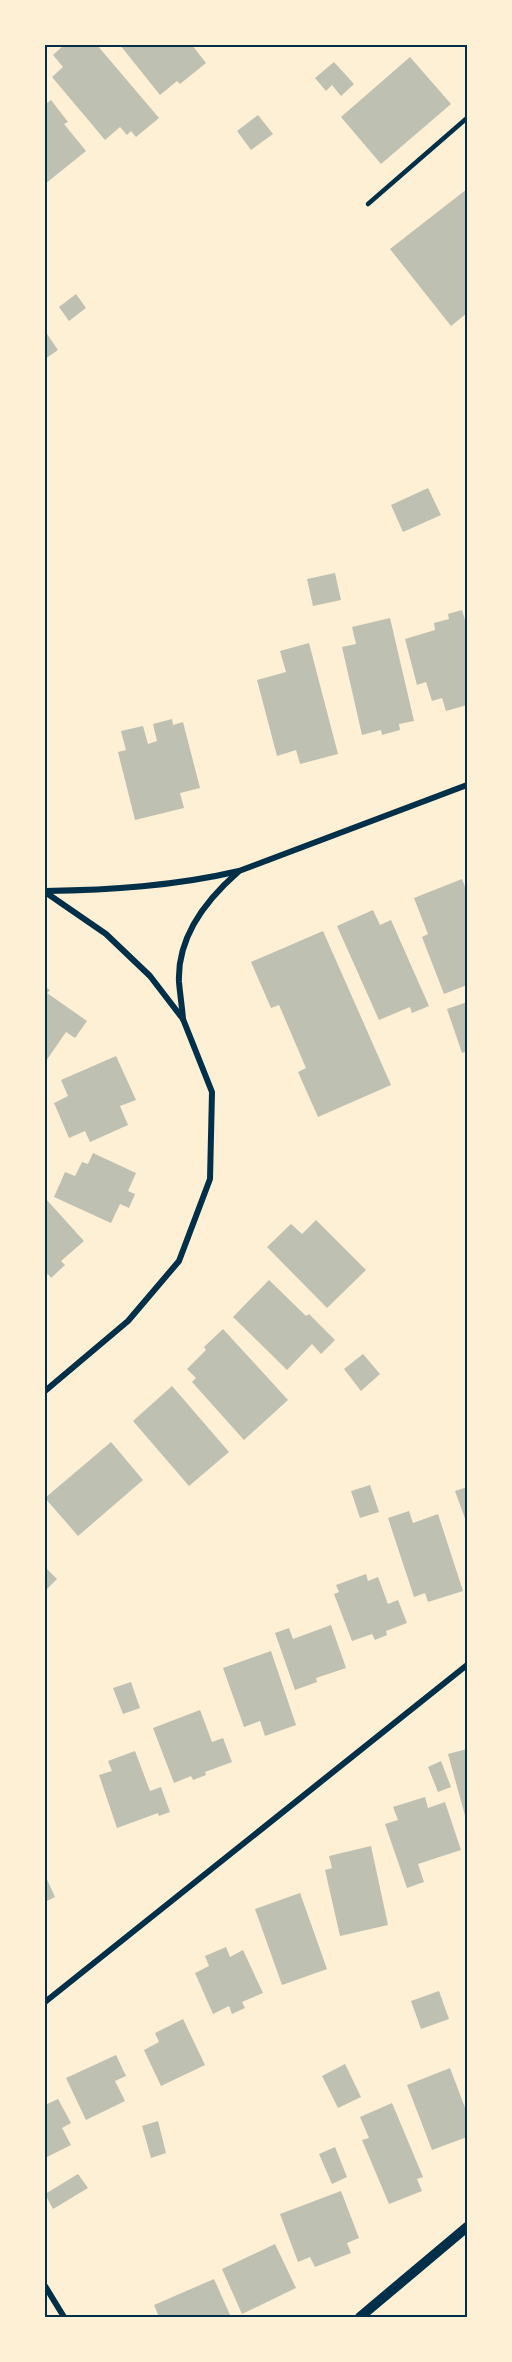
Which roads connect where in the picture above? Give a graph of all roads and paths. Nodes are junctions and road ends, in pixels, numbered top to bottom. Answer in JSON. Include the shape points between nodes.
{"nodes":[{"id":1,"x":467,"y":118,"type":"edge"},
{"id":2,"x":368,"y":204,"type":"dead end"},
{"id":3,"x":467,"y":785,"type":"edge"},
{"id":4,"x":239,"y":872,"type":"junction"},
{"id":5,"x":45,"y":892,"type":"edge"},
{"id":6,"x":183,"y":1019,"type":"junction"},
{"id":7,"x":45,"y":1391,"type":"edge"},
{"id":8,"x":467,"y":1665,"type":"edge"},
{"id":9,"x":45,"y":2002,"type":"edge"},
{"id":10,"x":467,"y":2226,"type":"edge"},
{"id":11,"x":45,"y":2286,"type":"edge"},
{"id":12,"x":64,"y":2317,"type":"edge"},
{"id":13,"x":360,"y":2317,"type":"edge"}],
"edges":[{"from":1,"to":2,"type":"lane"},
{"from":3,"to":4,"type":"street"},
{"from":4,"to":5,"type":"street","via":[[162,885]]},
{"from":4,"to":6,"type":"street","via":[[206,903],[190,930],[182,952],[179,980]]},
{"from":5,"to":6,"type":"street","via":[[106,934],[150,976]]},
{"from":6,"to":7,"type":"street","via":[[212,1092],[210,1179],[179,1261],[128,1321]]},
{"from":8,"to":9,"type":"street"},
{"from":10,"to":13,"type":"street"},
{"from":11,"to":12,"type":"street"}]}
